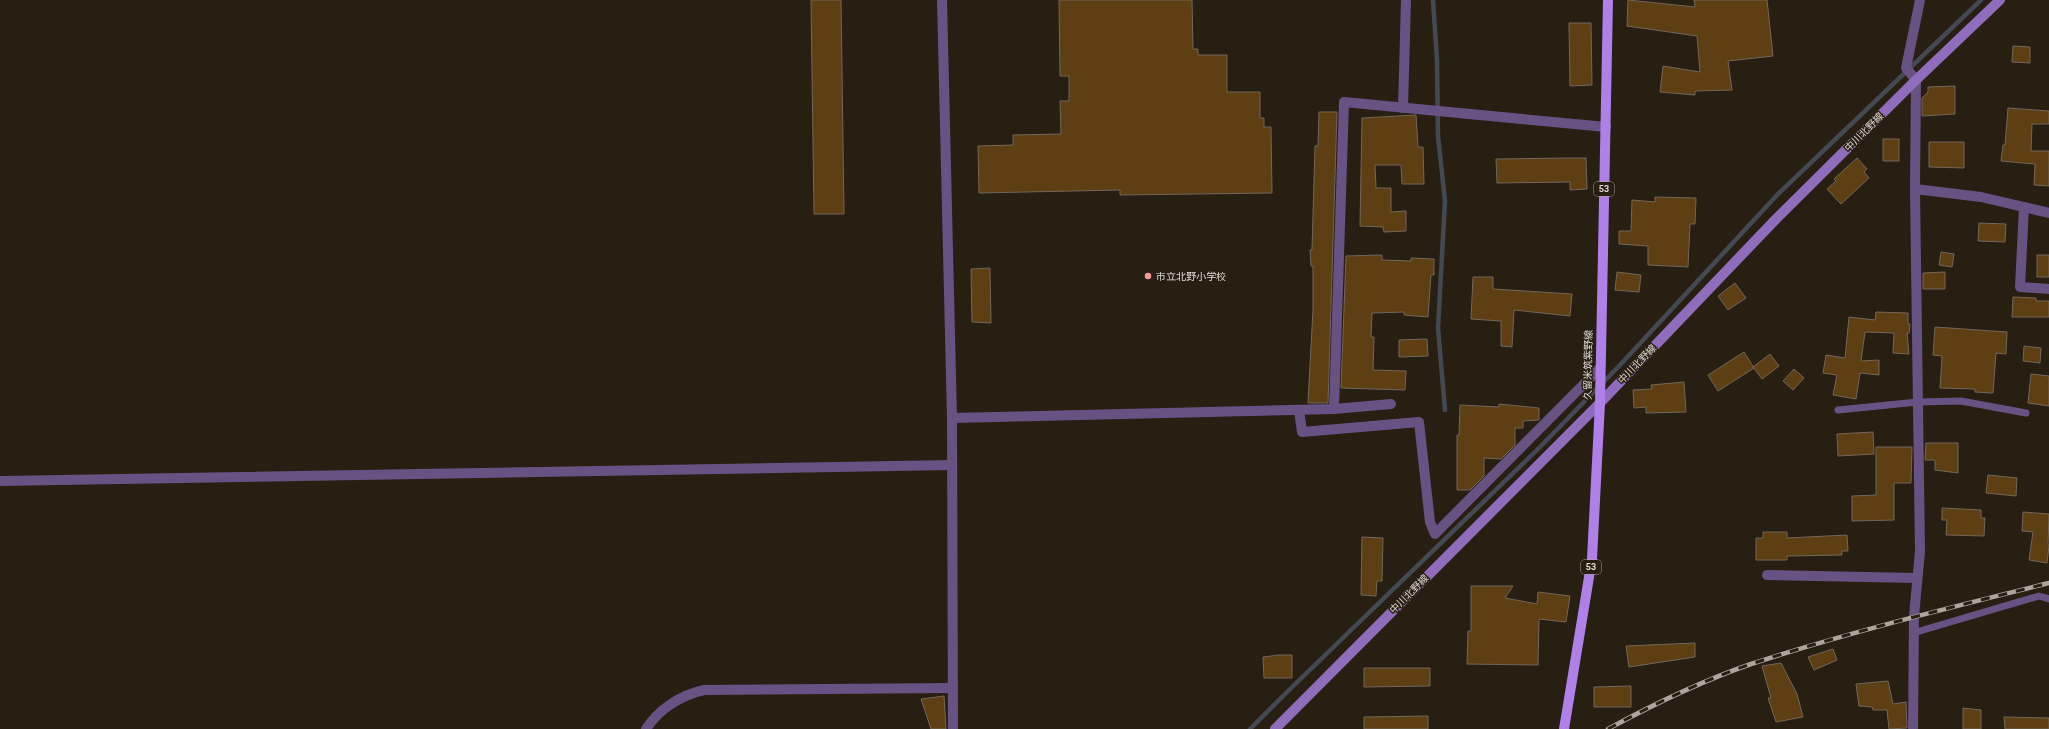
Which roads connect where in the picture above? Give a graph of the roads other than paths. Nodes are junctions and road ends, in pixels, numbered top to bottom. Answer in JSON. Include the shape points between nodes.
{"nodes":[{"id":1,"x":942,"y":0,"type":"edge"},
{"id":2,"x":1406,"y":0,"type":"edge"},
{"id":3,"x":1608,"y":0,"type":"edge"},
{"id":4,"x":1920,"y":0,"type":"edge"},
{"id":5,"x":2000,"y":0,"type":"edge"},
{"id":6,"x":1916,"y":80,"type":"junction"},
{"id":7,"x":1403,"y":108,"type":"junction"},
{"id":8,"x":1606,"y":127,"type":"junction"},
{"id":9,"x":1915,"y":189,"type":"junction"},
{"id":10,"x":2024,"y":207,"type":"junction"},
{"id":11,"x":2049,"y":213,"type":"edge"},
{"id":12,"x":2049,"y":289,"type":"edge"},
{"id":13,"x":1600,"y":373,"type":"junction"},
{"id":14,"x":1918,"y":402,"type":"junction"},
{"id":15,"x":1600,"y":403,"type":"junction"},
{"id":16,"x":1392,"y":404,"type":"dead end"},
{"id":17,"x":1334,"y":409,"type":"junction"},
{"id":18,"x":1299,"y":410,"type":"junction"},
{"id":19,"x":1838,"y":410,"type":"dead end"},
{"id":20,"x":2026,"y":413,"type":"dead end"},
{"id":21,"x":952,"y":418,"type":"junction"},
{"id":22,"x":952,"y":465,"type":"junction"},
{"id":23,"x":0,"y":481,"type":"edge"},
{"id":24,"x":1767,"y":575,"type":"dead end"},
{"id":25,"x":1917,"y":578,"type":"junction"},
{"id":26,"x":2049,"y":600,"type":"edge"},
{"id":27,"x":1913,"y":633,"type":"junction"},
{"id":28,"x":953,"y":688,"type":"junction"},
{"id":29,"x":646,"y":729,"type":"edge"},
{"id":30,"x":953,"y":729,"type":"edge"},
{"id":31,"x":1275,"y":729,"type":"edge"},
{"id":32,"x":1564,"y":729,"type":"edge"},
{"id":33,"x":1913,"y":729,"type":"edge"}],
"edges":[{"from":1,"to":21,"type":"street"},
{"from":2,"to":7,"type":"street"},
{"from":3,"to":8,"type":"main road","name":"久留米筑紫野線","number":"53"},
{"from":4,"to":6,"type":"street","via":[[1906,68]]},
{"from":5,"to":6,"type":"main road","name":"中川北野線"},
{"from":6,"to":9,"type":"street"},
{"from":6,"to":15,"type":"main road","name":"中川北野線","via":[[1776,219]]},
{"from":7,"to":8,"type":"street"},
{"from":7,"to":17,"type":"street","via":[[1344,102]]},
{"from":8,"to":13,"type":"main road","name":"久留米筑紫野線","number":"53"},
{"from":9,"to":10,"type":"street","via":[[1982,197]]},
{"from":9,"to":14,"type":"street"},
{"from":10,"to":11,"type":"street"},
{"from":10,"to":12,"type":"street","via":[[2020,287]]},
{"from":13,"to":15,"type":"main road","name":"久留米筑紫野線","number":"53"},
{"from":13,"to":18,"type":"street","via":[[1435,534],[1430,522],[1419,422],[1302,432]]},
{"from":14,"to":19,"type":"lane"},
{"from":14,"to":20,"type":"lane","via":[[1961,401]]},
{"from":14,"to":25,"type":"street","via":[[1920,552]]},
{"from":15,"to":31,"type":"main road","name":"中川北野線"},
{"from":15,"to":32,"type":"main road","name":"久留米筑紫野線","number":"53","via":[[1592,559]]},
{"from":16,"to":17,"type":"street"},
{"from":17,"to":18,"type":"street"},
{"from":18,"to":21,"type":"street"},
{"from":21,"to":22,"type":"street"},
{"from":22,"to":23,"type":"street"},
{"from":22,"to":28,"type":"street"},
{"from":24,"to":25,"type":"street"},
{"from":25,"to":27,"type":"street"},
{"from":26,"to":27,"type":"lane","via":[[2039,596]]},
{"from":27,"to":33,"type":"street"},
{"from":28,"to":29,"type":"street","via":[[704,690],[691,693],[672,703],[653,718]]},
{"from":28,"to":30,"type":"street"}]}
